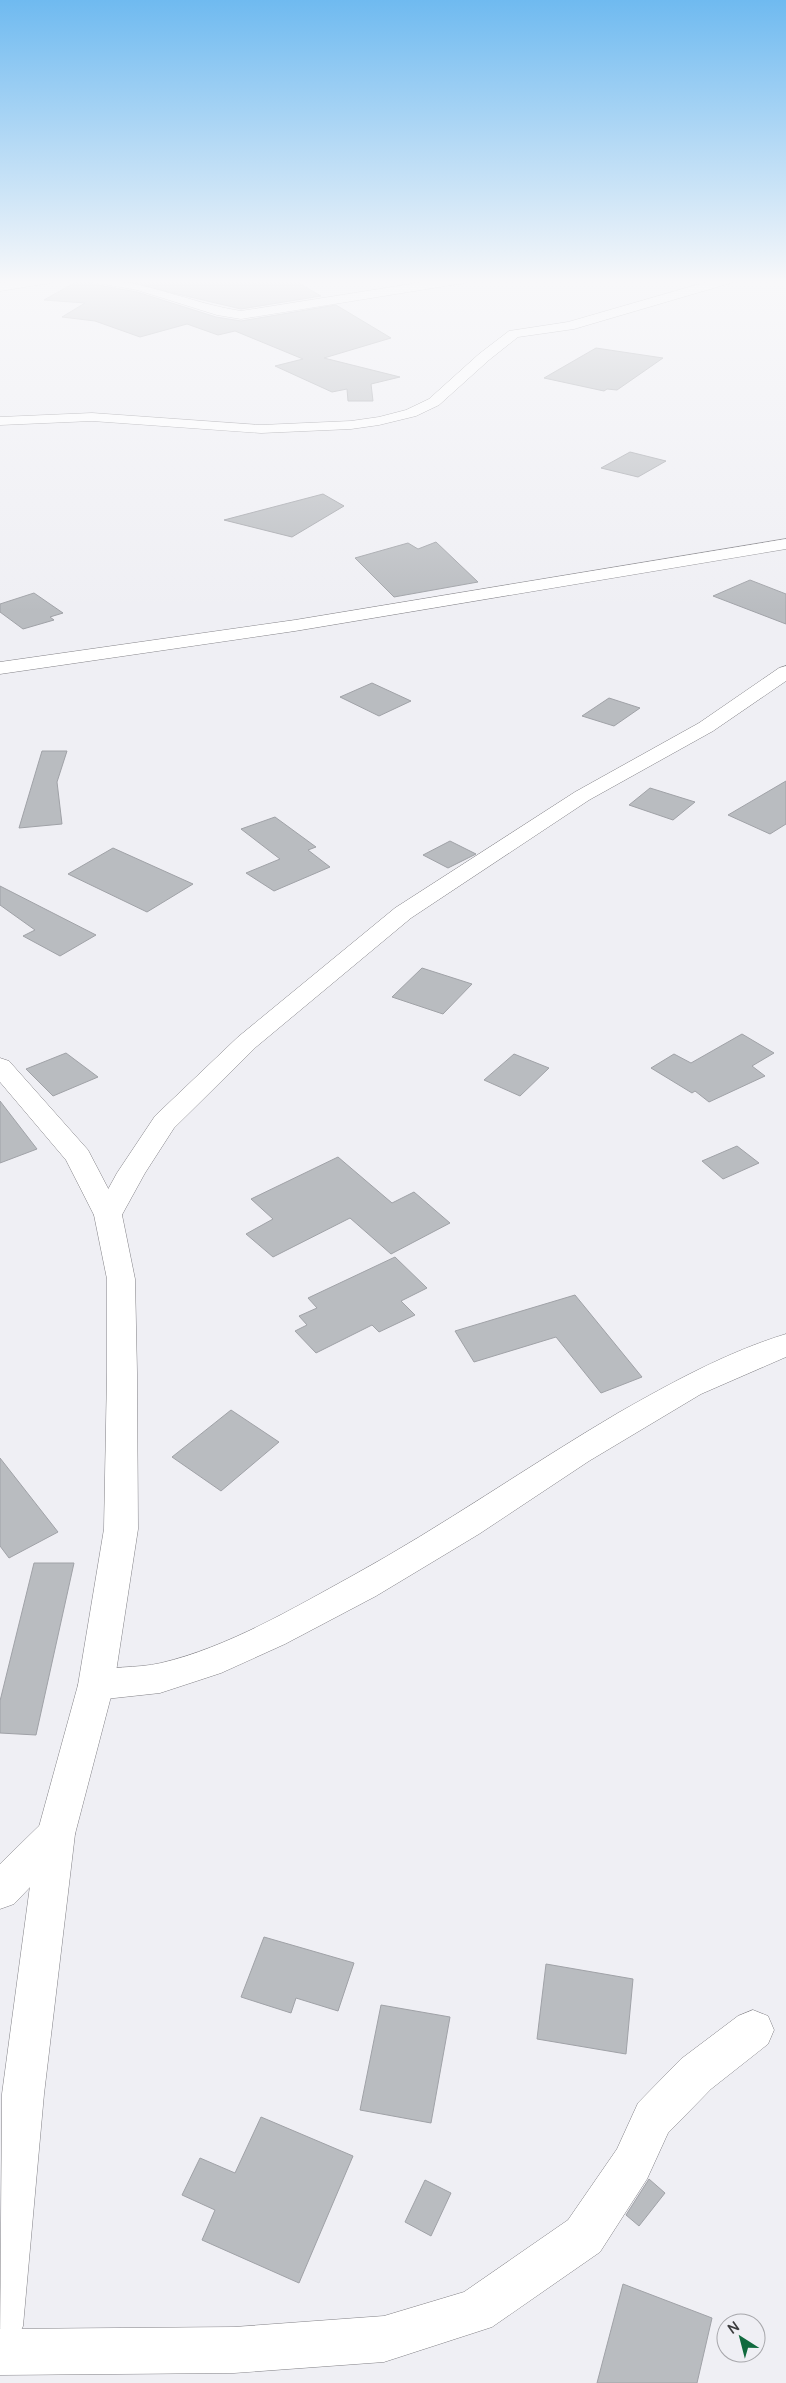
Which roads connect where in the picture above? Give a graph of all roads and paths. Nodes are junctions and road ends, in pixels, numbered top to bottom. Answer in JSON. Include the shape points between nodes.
{"nodes":[{"id":1,"x":447,"y":390,"type":"edge"},
{"id":2,"x":0,"y":421,"type":"edge"},
{"id":3,"x":786,"y":544,"type":"edge"},
{"id":4,"x":0,"y":668,"type":"edge"},
{"id":5,"x":786,"y":672,"type":"edge"},
{"id":6,"x":0,"y":1066,"type":"edge"},
{"id":7,"x":108,"y":1215,"type":"junction"},
{"id":8,"x":786,"y":1345,"type":"edge"},
{"id":9,"x":96,"y":1685,"type":"junction"},
{"id":10,"x":56,"y":1834,"type":"junction"},
{"id":11,"x":0,"y":1891,"type":"edge"},
{"id":12,"x":753,"y":2030,"type":"dead end"},
{"id":13,"x":0,"y":2326,"type":"edge"},
{"id":14,"x":0,"y":2352,"type":"edge"}],
"edges":[{"from":1,"to":2,"type":"street","via":[[434,402],[411,413],[351,425],[261,429],[92,417]]},
{"from":3,"to":4,"type":"street","via":[[307,623]]},
{"from":5,"to":7,"type":"street","via":[[706,727],[582,796],[403,914],[247,1042],[164,1122]]},
{"from":6,"to":7,"type":"street","via":[[78,1156]]},
{"from":7,"to":9,"type":"street","via":[[121,1279],[121,1530]]},
{"from":8,"to":9,"type":"street","via":[[690,1386],[578,1452],[390,1571],[273,1634],[209,1663],[160,1678]]},
{"from":9,"to":10,"type":"street"},
{"from":10,"to":11,"type":"street"},
{"from":10,"to":13,"type":"street","via":[[23,2094]]},
{"from":12,"to":14,"type":"street","via":[[696,2074],[653,2118],[632,2164],[584,2236],[476,2311],[384,2339],[234,2350]]}]}
